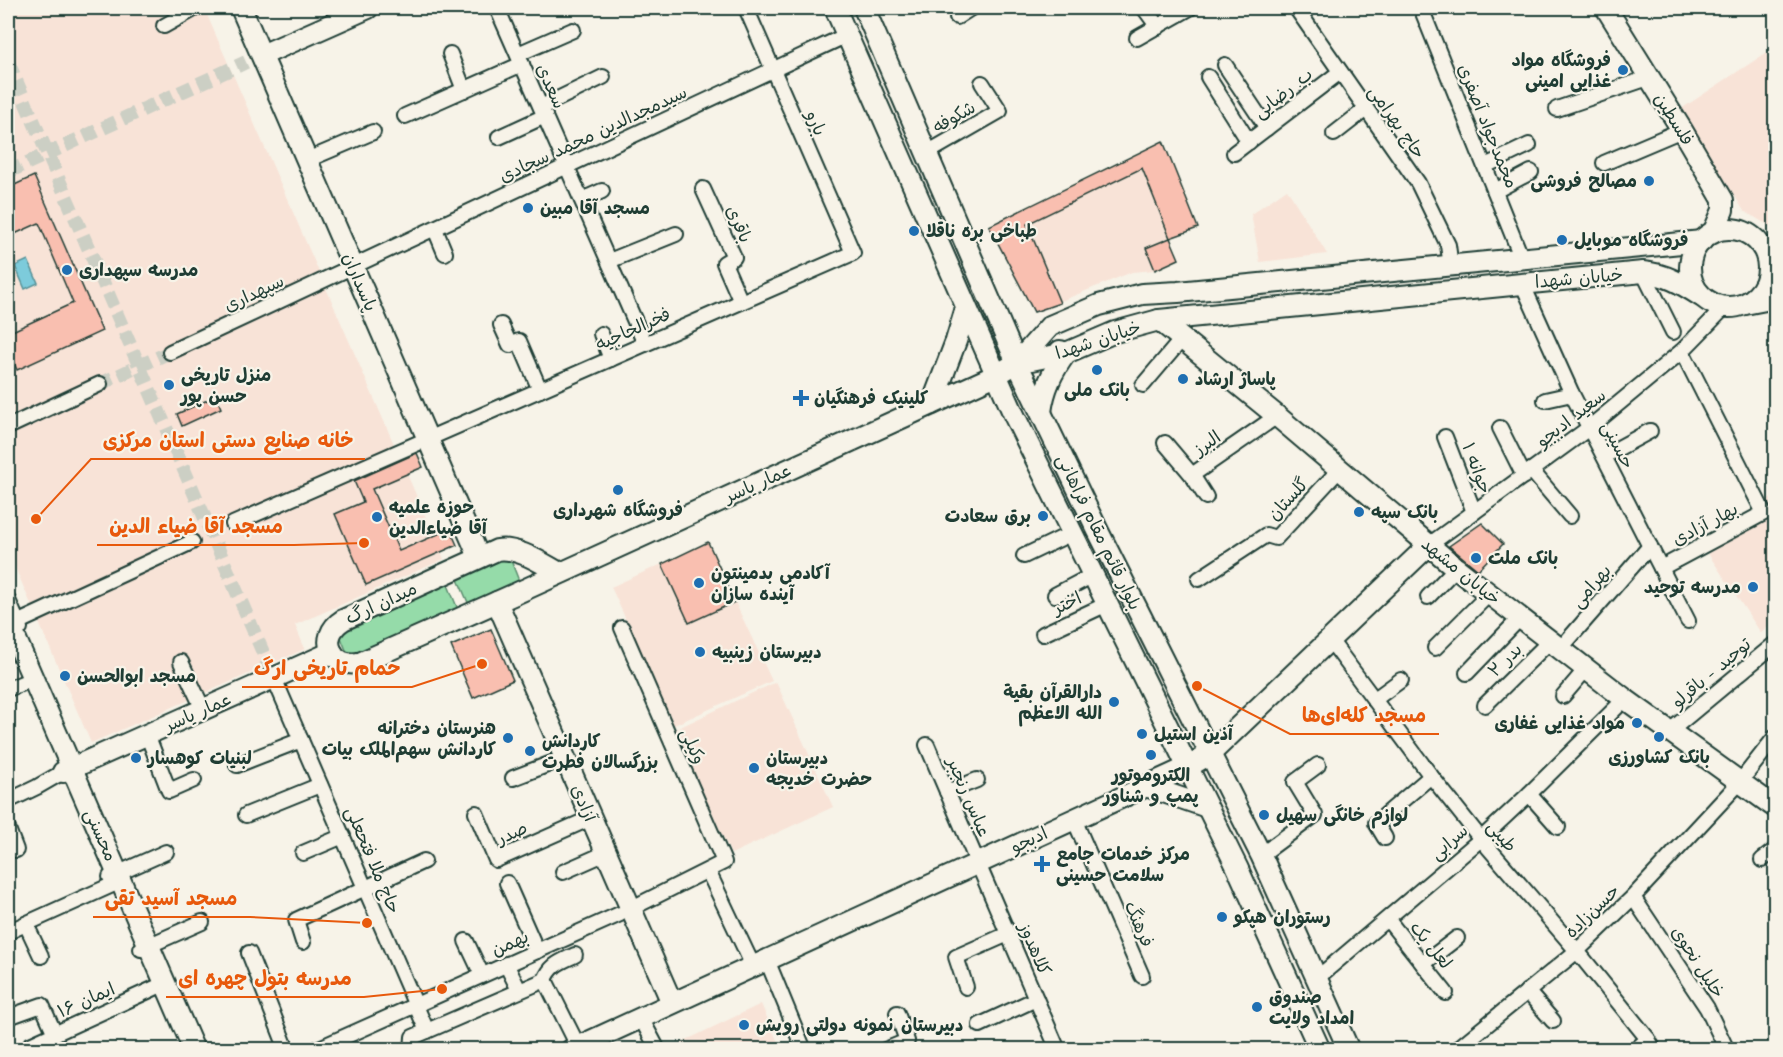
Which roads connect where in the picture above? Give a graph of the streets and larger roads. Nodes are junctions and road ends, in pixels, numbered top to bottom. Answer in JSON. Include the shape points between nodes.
{"nodes":[{"id":1,"x":196,"y":8,"type":"edge"},
{"id":2,"x":241,"y":8,"type":"edge"},
{"id":3,"x":368,"y":8,"type":"edge"},
{"id":4,"x":497,"y":8,"type":"edge"},
{"id":5,"x":746,"y":8,"type":"edge"},
{"id":6,"x":835,"y":8,"type":"edge"},
{"id":7,"x":864,"y":8,"type":"edge"},
{"id":8,"x":971,"y":8,"type":"edge"},
{"id":9,"x":1144,"y":8,"type":"edge"},
{"id":10,"x":1190,"y":8,"type":"edge"},
{"id":11,"x":1296,"y":8,"type":"edge"},
{"id":12,"x":1421,"y":8,"type":"edge"},
{"id":13,"x":1606,"y":8,"type":"edge"},
{"id":14,"x":957,"y":17,"type":"dead end"},
{"id":15,"x":164,"y":26,"type":"dead end"},
{"id":16,"x":1158,"y":27,"type":"junction"},
{"id":17,"x":573,"y":30,"type":"dead end"},
{"id":18,"x":847,"y":35,"type":"junction"},
{"id":19,"x":1137,"y":38,"type":"dead end"},
{"id":20,"x":450,"y":54,"type":"dead end"},
{"id":21,"x":255,"y":58,"type":"junction"},
{"id":22,"x":520,"y":59,"type":"junction"},
{"id":23,"x":1225,"y":65,"type":"dead end"},
{"id":24,"x":773,"y":70,"type":"junction"},
{"id":25,"x":1340,"y":72,"type":"junction"},
{"id":26,"x":603,"y":76,"type":"dead end"},
{"id":27,"x":1208,"y":77,"type":"dead end"},
{"id":28,"x":1648,"y":78,"type":"junction"},
{"id":29,"x":982,"y":82,"type":"dead end"},
{"id":30,"x":464,"y":90,"type":"junction"},
{"id":31,"x":1366,"y":109,"type":"junction"},
{"id":32,"x":1557,"y":109,"type":"dead end"},
{"id":33,"x":543,"y":111,"type":"junction"},
{"id":34,"x":405,"y":116,"type":"dead end"},
{"id":35,"x":1268,"y":128,"type":"junction"},
{"id":36,"x":1682,"y":130,"type":"junction"},
{"id":37,"x":373,"y":132,"type":"dead end"},
{"id":38,"x":1334,"y":134,"type":"dead end"},
{"id":39,"x":499,"y":137,"type":"dead end"},
{"id":40,"x":1249,"y":142,"type":"junction"},
{"id":41,"x":1529,"y":145,"type":"dead end"},
{"id":42,"x":927,"y":153,"type":"junction"},
{"id":43,"x":1234,"y":153,"type":"dead end"},
{"id":44,"x":307,"y":160,"type":"junction"},
{"id":45,"x":1604,"y":163,"type":"dead end"},
{"id":46,"x":567,"y":166,"type":"junction"},
{"id":47,"x":1485,"y":166,"type":"junction"},
{"id":48,"x":1532,"y":172,"type":"dead end"},
{"id":49,"x":704,"y":189,"type":"dead end"},
{"id":50,"x":602,"y":191,"type":"dead end"},
{"id":51,"x":1495,"y":191,"type":"junction"},
{"id":52,"x":582,"y":200,"type":"junction"},
{"id":53,"x":435,"y":229,"type":"junction"},
{"id":54,"x":676,"y":234,"type":"dead end"},
{"id":55,"x":1708,"y":237,"type":"junction"},
{"id":56,"x":1776,"y":237,"type":"edge"},
{"id":57,"x":1754,"y":239,"type":"junction"},
{"id":58,"x":445,"y":253,"type":"dead end"},
{"id":59,"x":853,"y":253,"type":"joint"},
{"id":60,"x":1522,"y":259,"type":"junction"},
{"id":61,"x":609,"y":261,"type":"junction"},
{"id":62,"x":354,"y":267,"type":"junction"},
{"id":63,"x":1451,"y":267,"type":"junction"},
{"id":64,"x":1643,"y":272,"type":"junction"},
{"id":65,"x":1771,"y":275,"type":"edge"},
{"id":66,"x":1522,"y":283,"type":"junction"},
{"id":67,"x":1701,"y":296,"type":"junction"},
{"id":68,"x":1776,"y":298,"type":"edge"},
{"id":69,"x":741,"y":302,"type":"junction"},
{"id":70,"x":1734,"y":306,"type":"junction"},
{"id":71,"x":966,"y":308,"type":"junction"},
{"id":72,"x":1159,"y":320,"type":"junction"},
{"id":73,"x":501,"y":325,"type":"dead end"},
{"id":74,"x":1050,"y":326,"type":"junction"},
{"id":75,"x":1673,"y":332,"type":"dead end"},
{"id":76,"x":601,"y":334,"type":"dead end"},
{"id":77,"x":1182,"y":339,"type":"junction"},
{"id":78,"x":645,"y":344,"type":"junction"},
{"id":79,"x":1683,"y":351,"type":"junction"},
{"id":80,"x":170,"y":352,"type":"tunnel mouth"},
{"id":81,"x":1066,"y":353,"type":"junction"},
{"id":82,"x":611,"y":359,"type":"junction"},
{"id":83,"x":1017,"y":363,"type":"junction"},
{"id":84,"x":996,"y":375,"type":"junction"},
{"id":85,"x":100,"y":384,"type":"tunnel mouth"},
{"id":86,"x":1143,"y":385,"type":"dead end"},
{"id":87,"x":540,"y":390,"type":"junction"},
{"id":88,"x":1572,"y":394,"type":"junction"},
{"id":89,"x":1545,"y":400,"type":"dead end"},
{"id":90,"x":932,"y":404,"type":"junction"},
{"id":91,"x":1041,"y":412,"type":"junction"},
{"id":92,"x":1277,"y":416,"type":"junction"},
{"id":93,"x":8,"y":427,"type":"edge"},
{"id":94,"x":1500,"y":428,"type":"dead end"},
{"id":95,"x":1589,"y":428,"type":"junction"},
{"id":96,"x":1650,"y":431,"type":"dead end"},
{"id":97,"x":1445,"y":437,"type":"dead end"},
{"id":98,"x":428,"y":439,"type":"junction"},
{"id":99,"x":1165,"y":443,"type":"dead end"},
{"id":100,"x":1604,"y":456,"type":"junction"},
{"id":101,"x":1340,"y":470,"type":"junction"},
{"id":102,"x":1528,"y":473,"type":"junction"},
{"id":103,"x":1192,"y":476,"type":"junction"},
{"id":104,"x":1206,"y":497,"type":"dead end"},
{"id":105,"x":1474,"y":512,"type":"junction"},
{"id":106,"x":1570,"y":516,"type":"dead end"},
{"id":107,"x":233,"y":524,"type":"dead end"},
{"id":108,"x":1072,"y":533,"type":"junction"},
{"id":109,"x":192,"y":542,"type":"dead end"},
{"id":110,"x":1429,"y":545,"type":"junction"},
{"id":111,"x":1650,"y":546,"type":"junction"},
{"id":112,"x":1024,"y":556,"type":"dead end"},
{"id":113,"x":479,"y":557,"type":"junction"},
{"id":114,"x":1456,"y":568,"type":"junction"},
{"id":115,"x":1661,"y":568,"type":"junction"},
{"id":116,"x":560,"y":573,"type":"junction"},
{"id":117,"x":1093,"y":575,"type":"junction"},
{"id":118,"x":1199,"y":579,"type":"dead end"},
{"id":119,"x":1490,"y":594,"type":"junction"},
{"id":120,"x":1055,"y":595,"type":"dead end"},
{"id":121,"x":1428,"y":597,"type":"dead end"},
{"id":122,"x":8,"y":600,"type":"edge"},
{"id":123,"x":497,"y":602,"type":"junction"},
{"id":124,"x":1107,"y":604,"type":"junction"},
{"id":125,"x":1520,"y":618,"type":"junction"},
{"id":126,"x":1688,"y":621,"type":"dead end"},
{"id":127,"x":10,"y":628,"type":"edge"},
{"id":128,"x":622,"y":628,"type":"dead end"},
{"id":129,"x":1042,"y":634,"type":"dead end"},
{"id":130,"x":1329,"y":640,"type":"junction"},
{"id":131,"x":1776,"y":643,"type":"edge"},
{"id":132,"x":1555,"y":645,"type":"junction"},
{"id":133,"x":1435,"y":648,"type":"dead end"},
{"id":134,"x":332,"y":652,"type":"junction"},
{"id":135,"x":181,"y":662,"type":"dead end"},
{"id":136,"x":1586,"y":669,"type":"junction"},
{"id":137,"x":1467,"y":673,"type":"dead end"},
{"id":138,"x":274,"y":678,"type":"junction"},
{"id":139,"x":1401,"y":680,"type":"dead end"},
{"id":140,"x":16,"y":686,"type":"edge"},
{"id":141,"x":1563,"y":696,"type":"dead end"},
{"id":142,"x":1375,"y":699,"type":"junction"},
{"id":143,"x":1624,"y":699,"type":"junction"},
{"id":144,"x":1485,"y":705,"type":"dead end"},
{"id":145,"x":203,"y":710,"type":"junction"},
{"id":146,"x":1670,"y":731,"type":"junction"},
{"id":147,"x":147,"y":734,"type":"junction"},
{"id":148,"x":1776,"y":736,"type":"edge"},
{"id":149,"x":301,"y":740,"type":"junction"},
{"id":150,"x":927,"y":745,"type":"dead end"},
{"id":151,"x":1210,"y":753,"type":"junction"},
{"id":152,"x":565,"y":758,"type":"junction"},
{"id":153,"x":237,"y":765,"type":"dead end"},
{"id":154,"x":1318,"y":765,"type":"dead end"},
{"id":155,"x":1188,"y":767,"type":"junction"},
{"id":156,"x":71,"y":768,"type":"junction"},
{"id":157,"x":1431,"y":776,"type":"junction"},
{"id":158,"x":513,"y":778,"type":"dead end"},
{"id":159,"x":194,"y":780,"type":"dead end"},
{"id":160,"x":977,"y":780,"type":"dead end"},
{"id":161,"x":1740,"y":782,"type":"junction"},
{"id":162,"x":320,"y":785,"type":"junction"},
{"id":163,"x":1146,"y":786,"type":"junction"},
{"id":164,"x":947,"y":792,"type":"junction"},
{"id":165,"x":1529,"y":794,"type":"junction"},
{"id":166,"x":8,"y":801,"type":"edge"},
{"id":167,"x":1207,"y":807,"type":"junction"},
{"id":168,"x":1776,"y":808,"type":"edge"},
{"id":169,"x":476,"y":813,"type":"dead end"},
{"id":170,"x":246,"y":815,"type":"dead end"},
{"id":171,"x":591,"y":818,"type":"junction"},
{"id":172,"x":1074,"y":819,"type":"junction"},
{"id":173,"x":1558,"y":826,"type":"dead end"},
{"id":174,"x":8,"y":829,"type":"edge"},
{"id":175,"x":343,"y":836,"type":"junction"},
{"id":176,"x":1385,"y":838,"type":"dead end"},
{"id":177,"x":1481,"y":839,"type":"junction"},
{"id":178,"x":1776,"y":849,"type":"edge"},
{"id":179,"x":16,"y":850,"type":"dead end"},
{"id":180,"x":166,"y":852,"type":"dead end"},
{"id":181,"x":606,"y":853,"type":"junction"},
{"id":182,"x":303,"y":854,"type":"dead end"},
{"id":183,"x":1261,"y":855,"type":"junction"},
{"id":184,"x":1762,"y":860,"type":"dead end"},
{"id":185,"x":424,"y":861,"type":"dead end"},
{"id":186,"x":978,"y":863,"type":"junction"},
{"id":187,"x":708,"y":871,"type":"junction"},
{"id":188,"x":563,"y":872,"type":"dead end"},
{"id":189,"x":113,"y":879,"type":"junction"},
{"id":190,"x":507,"y":883,"type":"dead end"},
{"id":191,"x":365,"y":888,"type":"junction"},
{"id":192,"x":1633,"y":897,"type":"junction"},
{"id":193,"x":625,"y":911,"type":"junction"},
{"id":194,"x":1388,"y":920,"type":"junction"},
{"id":195,"x":202,"y":922,"type":"dead end"},
{"id":196,"x":27,"y":924,"type":"junction"},
{"id":197,"x":10,"y":931,"type":"dead end"},
{"id":198,"x":1008,"y":934,"type":"junction"},
{"id":199,"x":1457,"y":938,"type":"dead end"},
{"id":200,"x":466,"y":940,"type":"dead end"},
{"id":201,"x":303,"y":942,"type":"dead end"},
{"id":202,"x":144,"y":947,"type":"junction"},
{"id":203,"x":537,"y":951,"type":"junction"},
{"id":204,"x":1577,"y":951,"type":"junction"},
{"id":205,"x":249,"y":953,"type":"dead end"},
{"id":206,"x":575,"y":955,"type":"dead end"},
{"id":207,"x":41,"y":956,"type":"dead end"},
{"id":208,"x":760,"y":963,"type":"junction"},
{"id":209,"x":506,"y":964,"type":"junction"},
{"id":210,"x":1423,"y":964,"type":"junction"},
{"id":211,"x":482,"y":975,"type":"junction"},
{"id":212,"x":1142,"y":976,"type":"dead end"},
{"id":213,"x":1316,"y":979,"type":"junction"},
{"id":214,"x":545,"y":980,"type":"junction"},
{"id":215,"x":157,"y":987,"type":"junction"},
{"id":216,"x":966,"y":987,"type":"dead end"},
{"id":217,"x":519,"y":990,"type":"junction"},
{"id":218,"x":1527,"y":991,"type":"junction"},
{"id":219,"x":1446,"y":993,"type":"dead end"},
{"id":220,"x":1036,"y":999,"type":"junction"},
{"id":221,"x":672,"y":1003,"type":"junction"},
{"id":222,"x":416,"y":1005,"type":"junction"},
{"id":223,"x":897,"y":1013,"type":"dead end"},
{"id":224,"x":14,"y":1015,"type":"dead end"},
{"id":225,"x":641,"y":1018,"type":"junction"},
{"id":226,"x":1553,"y":1021,"type":"dead end"},
{"id":227,"x":980,"y":1025,"type":"dead end"},
{"id":228,"x":427,"y":1031,"type":"junction"},
{"id":229,"x":55,"y":1034,"type":"junction"},
{"id":230,"x":1651,"y":1044,"type":"edge"},
{"id":231,"x":30,"y":1045,"type":"dead end"},
{"id":232,"x":575,"y":1048,"type":"edge"},
{"id":233,"x":184,"y":1050,"type":"edge"},
{"id":234,"x":194,"y":1050,"type":"edge"},
{"id":235,"x":287,"y":1050,"type":"edge"},
{"id":236,"x":315,"y":1050,"type":"edge"},
{"id":237,"x":412,"y":1050,"type":"edge"},
{"id":238,"x":658,"y":1050,"type":"edge"},
{"id":239,"x":804,"y":1050,"type":"edge"},
{"id":240,"x":885,"y":1050,"type":"edge"},
{"id":241,"x":1058,"y":1050,"type":"edge"},
{"id":242,"x":1320,"y":1050,"type":"edge"},
{"id":243,"x":1349,"y":1050,"type":"edge"},
{"id":244,"x":1456,"y":1050,"type":"edge"},
{"id":245,"x":1635,"y":1050,"type":"edge"},
{"id":246,"x":1727,"y":1050,"type":"edge"}],
"edges":[{"from":1,"to":15,"type":"street"},
{"from":2,"to":21,"type":"street","name":"پاسداران"},
{"from":3,"to":21,"type":"street"},
{"from":4,"to":22,"type":"street","name":"سعدی"},
{"from":5,"to":24,"type":"street","name":"بارو"},
{"from":6,"to":18,"type":"street","name":"بلوار قائم مقام فراهانی"},
{"from":7,"to":42,"type":"street","name":"بلوار قائم مقام فراهانی"},
{"from":8,"to":14,"type":"street"},
{"from":9,"to":16,"type":"street"},
{"from":10,"to":16,"type":"street"},
{"from":11,"to":25,"type":"street","name":"حاج بهرامی"},
{"from":12,"to":47,"type":"street","name":"محمدجواد آصفری"},
{"from":13,"to":28,"type":"street","name":"فلسطین"},
{"from":16,"to":19,"type":"street"},
{"from":17,"to":22,"type":"street"},
{"from":18,"to":24,"type":"street","name":"سیدمجدالدین محمد سجادی"},
{"from":18,"to":71,"type":"street","name":"بلوار قائم مقام فراهانی"},
{"from":20,"to":30,"type":"street"},
{"from":21,"to":44,"type":"street","name":"پاسداران"},
{"from":22,"to":30,"type":"street"},
{"from":22,"to":33,"type":"street","name":"سعدی"},
{"from":23,"to":35,"type":"street"},
{"from":24,"to":46,"type":"street","name":"سیدمجدالدین محمد سجادی"},
{"from":24,"to":59,"type":"street","name":"بارو"},
{"from":25,"to":31,"type":"street","name":"حاج بهرامی"},
{"from":25,"to":35,"type":"street","name":"ب. رضایی"},
{"from":26,"to":33,"type":"street"},
{"from":27,"to":40,"type":"street","name":"ب. رضایی"},
{"from":28,"to":32,"type":"street"},
{"from":28,"to":36,"type":"street","name":"فلسطین"},
{"from":29,"to":42,"type":"street","name":"شکوفه","via":[[1000,111]]},
{"from":30,"to":34,"type":"street"},
{"from":31,"to":38,"type":"street"},
{"from":31,"to":63,"type":"street","name":"حاج بهرامی","via":[[1418,183],[1448,245]]},
{"from":33,"to":39,"type":"street"},
{"from":33,"to":46,"type":"street","name":"سعدی"},
{"from":35,"to":40,"type":"street","name":"ب. رضایی"},
{"from":36,"to":45,"type":"street"},
{"from":36,"to":55,"type":"street","name":"فلسطین","via":[[1723,200],[1723,210]]},
{"from":37,"to":44,"type":"street"},
{"from":40,"to":43,"type":"street","name":"ب. رضایی"},
{"from":41,"to":47,"type":"street"},
{"from":42,"to":83,"type":"street","name":"بلوار قائم مقام فراهانی"},
{"from":44,"to":62,"type":"street","name":"پاسداران"},
{"from":46,"to":52,"type":"street","name":"سعدی"},
{"from":46,"to":53,"type":"street","name":"سیدمجدالدین محمد سجادی"},
{"from":47,"to":51,"type":"street","name":"محمدجواد آصفری"},
{"from":48,"to":51,"type":"street"},
{"from":49,"to":69,"type":"street","name":"باقری","via":[[734,257],[724,263]]},
{"from":50,"to":52,"type":"street"},
{"from":51,"to":60,"type":"street","name":"محمدجواد آصفری"},
{"from":52,"to":61,"type":"street","name":"سعدی"},
{"from":53,"to":58,"type":"street"},
{"from":53,"to":62,"type":"street","name":"سیدمجدالدین محمد سجادی"},
{"from":54,"to":61,"type":"street"},
{"from":55,"to":57,"type":"street","via":[[1735,230]]},
{"from":55,"to":60,"type":"street","name":"خیابان شهدا"},
{"from":55,"to":67,"type":"street","via":[[1692,255],[1690,268]]},
{"from":56,"to":57,"type":"street"},
{"from":57,"to":65,"type":"street"},
{"from":59,"to":69,"type":"street","name":"فخرالحاجیه"},
{"from":60,"to":63,"type":"street","name":"خیابان شهدا"},
{"from":61,"to":78,"type":"street","name":"سعدی"},
{"from":62,"to":80,"type":"street","name":"سپهداری"},
{"from":62,"to":98,"type":"street","name":"پاسداران"},
{"from":63,"to":74,"type":"street","name":"خیابان شهدا","via":[[1142,294],[1099,305]]},
{"from":64,"to":66,"type":"street","name":"خیابان شهدا"},
{"from":64,"to":67,"type":"street","name":"خیابان شهدا","via":[[1668,277]]},
{"from":64,"to":75,"type":"street"},
{"from":65,"to":70,"type":"street","via":[[1757,295]]},
{"from":66,"to":72,"type":"street","name":"خیابان شهدا"},
{"from":66,"to":88,"type":"street","name":"حسینی"},
{"from":67,"to":70,"type":"street","via":[[1712,304]]},
{"from":68,"to":70,"type":"street"},
{"from":69,"to":78,"type":"street","name":"فخرالحاجیه"},
{"from":70,"to":79,"type":"street","name":"سعید ادبجو"},
{"from":71,"to":84,"type":"street","name":"بلوار قائم مقام فراهانی"},
{"from":71,"to":90,"type":"street"},
{"from":72,"to":77,"type":"street","name":"خیابان مشهد"},
{"from":72,"to":81,"type":"street","name":"خیابان شهدا","via":[[1115,332]]},
{"from":73,"to":87,"type":"street","via":[[510,345],[519,341]]},
{"from":74,"to":81,"type":"street","via":[[1051,344]]},
{"from":74,"to":83,"type":"street","name":"خیابان شهدا"},
{"from":76,"to":82,"type":"street"},
{"from":77,"to":86,"type":"street"},
{"from":77,"to":92,"type":"street","name":"خیابان مشهد"},
{"from":78,"to":82,"type":"street","name":"فخرالحاجیه"},
{"from":79,"to":95,"type":"street","name":"سعید ادبجو"},
{"from":79,"to":115,"type":"street","name":"بهار آزادی","via":[[1764,513]]},
{"from":81,"to":83,"type":"street","name":"خیابان شهدا"},
{"from":81,"to":91,"type":"street","via":[[1050,377]]},
{"from":82,"to":87,"type":"street","name":"فخرالحاجیه"},
{"from":83,"to":84,"type":"street","name":"عمار یاسر"},
{"from":83,"to":91,"type":"street","name":"بلوار قائم مقام فراهانی"},
{"from":84,"to":90,"type":"street","name":"عمار یاسر"},
{"from":84,"to":108,"type":"street","name":"بلوار قائم مقام فراهانی"},
{"from":85,"to":93,"type":"street"},
{"from":87,"to":98,"type":"street","name":"فخرالحاجیه"},
{"from":88,"to":89,"type":"street"},
{"from":88,"to":95,"type":"street","name":"حسینی"},
{"from":90,"to":116,"type":"street","name":"عمار یاسر"},
{"from":91,"to":151,"type":"street","name":"بلوار قائم مقام فراهانی"},
{"from":92,"to":101,"type":"street","name":"خیابان مشهد"},
{"from":92,"to":103,"type":"street","name":"البرز"},
{"from":94,"to":102,"type":"street"},
{"from":95,"to":100,"type":"street","name":"حسینی"},
{"from":95,"to":102,"type":"street","name":"سعید ادبجو"},
{"from":96,"to":100,"type":"street"},
{"from":97,"to":105,"type":"street","name":"جوانه ۱"},
{"from":98,"to":107,"type":"street","name":"فخرالحاجیه"},
{"from":98,"to":113,"type":"street","name":"پاسداران"},
{"from":99,"to":103,"type":"street","name":"البرز"},
{"from":100,"to":111,"type":"street","name":"حسینی"},
{"from":101,"to":110,"type":"street","name":"خیابان مشهد"},
{"from":101,"to":118,"type":"street","name":"گلستان","via":[[1276,538],[1266,535]]},
{"from":102,"to":105,"type":"street","name":"سعید ادبجو"},
{"from":102,"to":106,"type":"street"},
{"from":103,"to":104,"type":"street"},
{"from":105,"to":110,"type":"street","name":"سعید ادبجو"},
{"from":108,"to":112,"type":"street"},
{"from":108,"to":117,"type":"street","name":"بلوار قائم مقام فراهانی"},
{"from":109,"to":127,"type":"street"},
{"from":110,"to":114,"type":"street","name":"خیابان مشهد"},
{"from":110,"to":130,"type":"street","name":"ادبجو"},
{"from":111,"to":115,"type":"street","name":"حسینی"},
{"from":111,"to":132,"type":"street","name":"بهرامی"},
{"from":113,"to":116,"type":"street","name":"میدان ارگ","via":[[504,548]]},
{"from":113,"to":134,"type":"street","name":"میدان ارگ","via":[[336,624],[330,636]]},
{"from":114,"to":119,"type":"street","name":"خیابان مشهد"},
{"from":114,"to":121,"type":"street"},
{"from":115,"to":126,"type":"street","name":"حسینی"},
{"from":116,"to":123,"type":"street","name":"عمار یاسر"},
{"from":117,"to":120,"type":"street"},
{"from":117,"to":124,"type":"street","name":"بلوار قائم مقام فراهانی"},
{"from":119,"to":125,"type":"street","name":"خیابان مشهد"},
{"from":119,"to":133,"type":"street"},
{"from":122,"to":127,"type":"street"},
{"from":123,"to":134,"type":"street","via":[[356,664],[341,661]]},
{"from":123,"to":152,"type":"street","name":"آزادی"},
{"from":124,"to":129,"type":"street","name":"اختر"},
{"from":124,"to":155,"type":"street","name":"بلوار قائم مقام فراهانی"},
{"from":125,"to":132,"type":"street","name":"خیابان مشهد"},
{"from":125,"to":137,"type":"street"},
{"from":127,"to":140,"type":"street","name":"محسنی"},
{"from":127,"to":156,"type":"street","name":"محسنی"},
{"from":128,"to":187,"type":"street","name":"وکیلی","via":[[724,862]]},
{"from":130,"to":142,"type":"street","name":"طیبی"},
{"from":130,"to":151,"type":"street","name":"ادبجو"},
{"from":131,"to":146,"type":"street","name":"توحید - باقرلو"},
{"from":132,"to":136,"type":"street","name":"خیابان مشهد"},
{"from":132,"to":144,"type":"street","name":"بدر ۲"},
{"from":134,"to":138,"type":"street","name":"عمار یاسر"},
{"from":135,"to":145,"type":"street"},
{"from":136,"to":141,"type":"street"},
{"from":136,"to":143,"type":"street","name":"خیابان مشهد"},
{"from":138,"to":145,"type":"street","name":"عمار یاسر"},
{"from":138,"to":149,"type":"street","name":"حاج ملا فتحعلی"},
{"from":139,"to":142,"type":"street"},
{"from":140,"to":156,"type":"street","name":"محسنی"},
{"from":142,"to":157,"type":"street","name":"طیبی"},
{"from":143,"to":146,"type":"street","name":"خیابان مشهد"},
{"from":143,"to":165,"type":"street","name":"سرابی"},
{"from":145,"to":147,"type":"street","name":"عمار یاسر"},
{"from":146,"to":161,"type":"street","name":"خیابان مشهد"},
{"from":147,"to":156,"type":"street","name":"عمار یاسر"},
{"from":147,"to":159,"type":"street","via":[[169,791]]},
{"from":148,"to":161,"type":"street","name":"حسن‌زاده"},
{"from":149,"to":153,"type":"street"},
{"from":149,"to":162,"type":"street","name":"حاج ملا فتحعلی"},
{"from":150,"to":164,"type":"street","name":"عباس رنجبر"},
{"from":151,"to":155,"type":"street","name":"ادبجو"},
{"from":151,"to":183,"type":"street","name":"بلوار قائم مقام فراهانی"},
{"from":152,"to":158,"type":"street"},
{"from":152,"to":171,"type":"street","name":"آزادی"},
{"from":154,"to":183,"type":"street","via":[[1295,782],[1315,815]]},
{"from":155,"to":163,"type":"street","name":"ادبجو"},
{"from":155,"to":167,"type":"street","name":"بلوار قائم مقام فراهانی"},
{"from":156,"to":166,"type":"street"},
{"from":156,"to":189,"type":"street","name":"محسنی"},
{"from":157,"to":176,"type":"street","via":[[1376,823]]},
{"from":157,"to":177,"type":"street","name":"طیبی"},
{"from":160,"to":164,"type":"street"},
{"from":161,"to":168,"type":"street","name":"خیابان مشهد"},
{"from":161,"to":192,"type":"street","name":"حسن‌زاده"},
{"from":162,"to":170,"type":"street"},
{"from":162,"to":175,"type":"street","name":"حاج ملا فتحعلی"},
{"from":163,"to":167,"type":"street"},
{"from":163,"to":172,"type":"street","name":"ادبجو"},
{"from":164,"to":186,"type":"street","name":"عباس رنجبر"},
{"from":165,"to":173,"type":"street"},
{"from":165,"to":177,"type":"street","name":"سرابی"},
{"from":167,"to":242,"type":"street","name":"بلوار قائم مقام فراهانی"},
{"from":169,"to":171,"type":"street","name":"صدر","via":[[496,860]]},
{"from":171,"to":181,"type":"street","name":"آزادی"},
{"from":172,"to":186,"type":"street","name":"ادبجو"},
{"from":172,"to":212,"type":"street","name":"فرهنگ"},
{"from":174,"to":179,"type":"street"},
{"from":175,"to":182,"type":"street"},
{"from":175,"to":191,"type":"street","name":"حاج ملا فتحعلی"},
{"from":177,"to":194,"type":"street","name":"سرابی"},
{"from":177,"to":204,"type":"street","name":"طیبی"},
{"from":178,"to":184,"type":"street"},
{"from":180,"to":189,"type":"street"},
{"from":181,"to":188,"type":"street"},
{"from":181,"to":193,"type":"street","name":"آزادی"},
{"from":183,"to":213,"type":"street","name":"بلوار قائم مقام فراهانی"},
{"from":185,"to":191,"type":"street"},
{"from":186,"to":198,"type":"street","name":"کلاهدوز"},
{"from":186,"to":208,"type":"street","name":"ادبجو"},
{"from":187,"to":193,"type":"street"},
{"from":187,"to":208,"type":"street"},
{"from":189,"to":196,"type":"street"},
{"from":189,"to":202,"type":"street","name":"محسنی"},
{"from":190,"to":203,"type":"street"},
{"from":191,"to":201,"type":"street","via":[[296,920]]},
{"from":191,"to":222,"type":"street","name":"حاج ملا فتحعلی"},
{"from":192,"to":204,"type":"street","name":"حسن‌زاده"},
{"from":192,"to":246,"type":"street","name":"خلیل نحوی","via":[[1707,1008]]},
{"from":193,"to":203,"type":"street","name":"بهمن"},
{"from":193,"to":221,"type":"street","name":"آزادی"},
{"from":194,"to":210,"type":"street","name":"لعل یک"},
{"from":194,"to":213,"type":"street","name":"سرابی"},
{"from":195,"to":202,"type":"street"},
{"from":196,"to":197,"type":"street"},
{"from":196,"to":207,"type":"street"},
{"from":198,"to":216,"type":"street","via":[[956,957]]},
{"from":198,"to":220,"type":"street","name":"کلاهدوز"},
{"from":199,"to":210,"type":"street"},
{"from":200,"to":211,"type":"street"},
{"from":202,"to":215,"type":"street","name":"محسنی"},
{"from":202,"to":234,"type":"street","name":"محسنی"},
{"from":203,"to":209,"type":"street","name":"بهمن"},
{"from":204,"to":218,"type":"street","name":"حسن‌زاده"},
{"from":204,"to":230,"type":"street","name":"طیبی"},
{"from":205,"to":235,"type":"street"},
{"from":206,"to":214,"type":"street","via":[[556,964]]},
{"from":208,"to":221,"type":"street","name":"ادبجو"},
{"from":208,"to":239,"type":"street"},
{"from":209,"to":211,"type":"street","name":"بهمن"},
{"from":209,"to":217,"type":"street"},
{"from":210,"to":219,"type":"street","name":"لعل یک"},
{"from":211,"to":222,"type":"street","name":"بهمن"},
{"from":213,"to":243,"type":"street","name":"بلوار قائم مقام فراهانی"},
{"from":214,"to":217,"type":"street"},
{"from":214,"to":232,"type":"street"},
{"from":215,"to":229,"type":"street","name":"ایمان ۱۶"},
{"from":215,"to":233,"type":"street","name":"محسنی"},
{"from":217,"to":228,"type":"street"},
{"from":218,"to":226,"type":"street"},
{"from":218,"to":244,"type":"street","name":"حسن‌زاده"},
{"from":220,"to":227,"type":"street"},
{"from":220,"to":241,"type":"street","name":"کلاهدوز"},
{"from":221,"to":225,"type":"street","name":"ادبجو"},
{"from":222,"to":228,"type":"street","name":"حاج ملا فتحعلی"},
{"from":222,"to":236,"type":"street","name":"بهمن"},
{"from":223,"to":240,"type":"street","via":[[907,1041]]},
{"from":224,"to":229,"type":"street","via":[[42,1005]]},
{"from":225,"to":232,"type":"street","name":"ادبجو"},
{"from":225,"to":238,"type":"street"},
{"from":228,"to":237,"type":"street","via":[[413,1037]]},
{"from":229,"to":231,"type":"street","name":"ایمان ۱۶"},
{"from":230,"to":245,"type":"street"}]}
